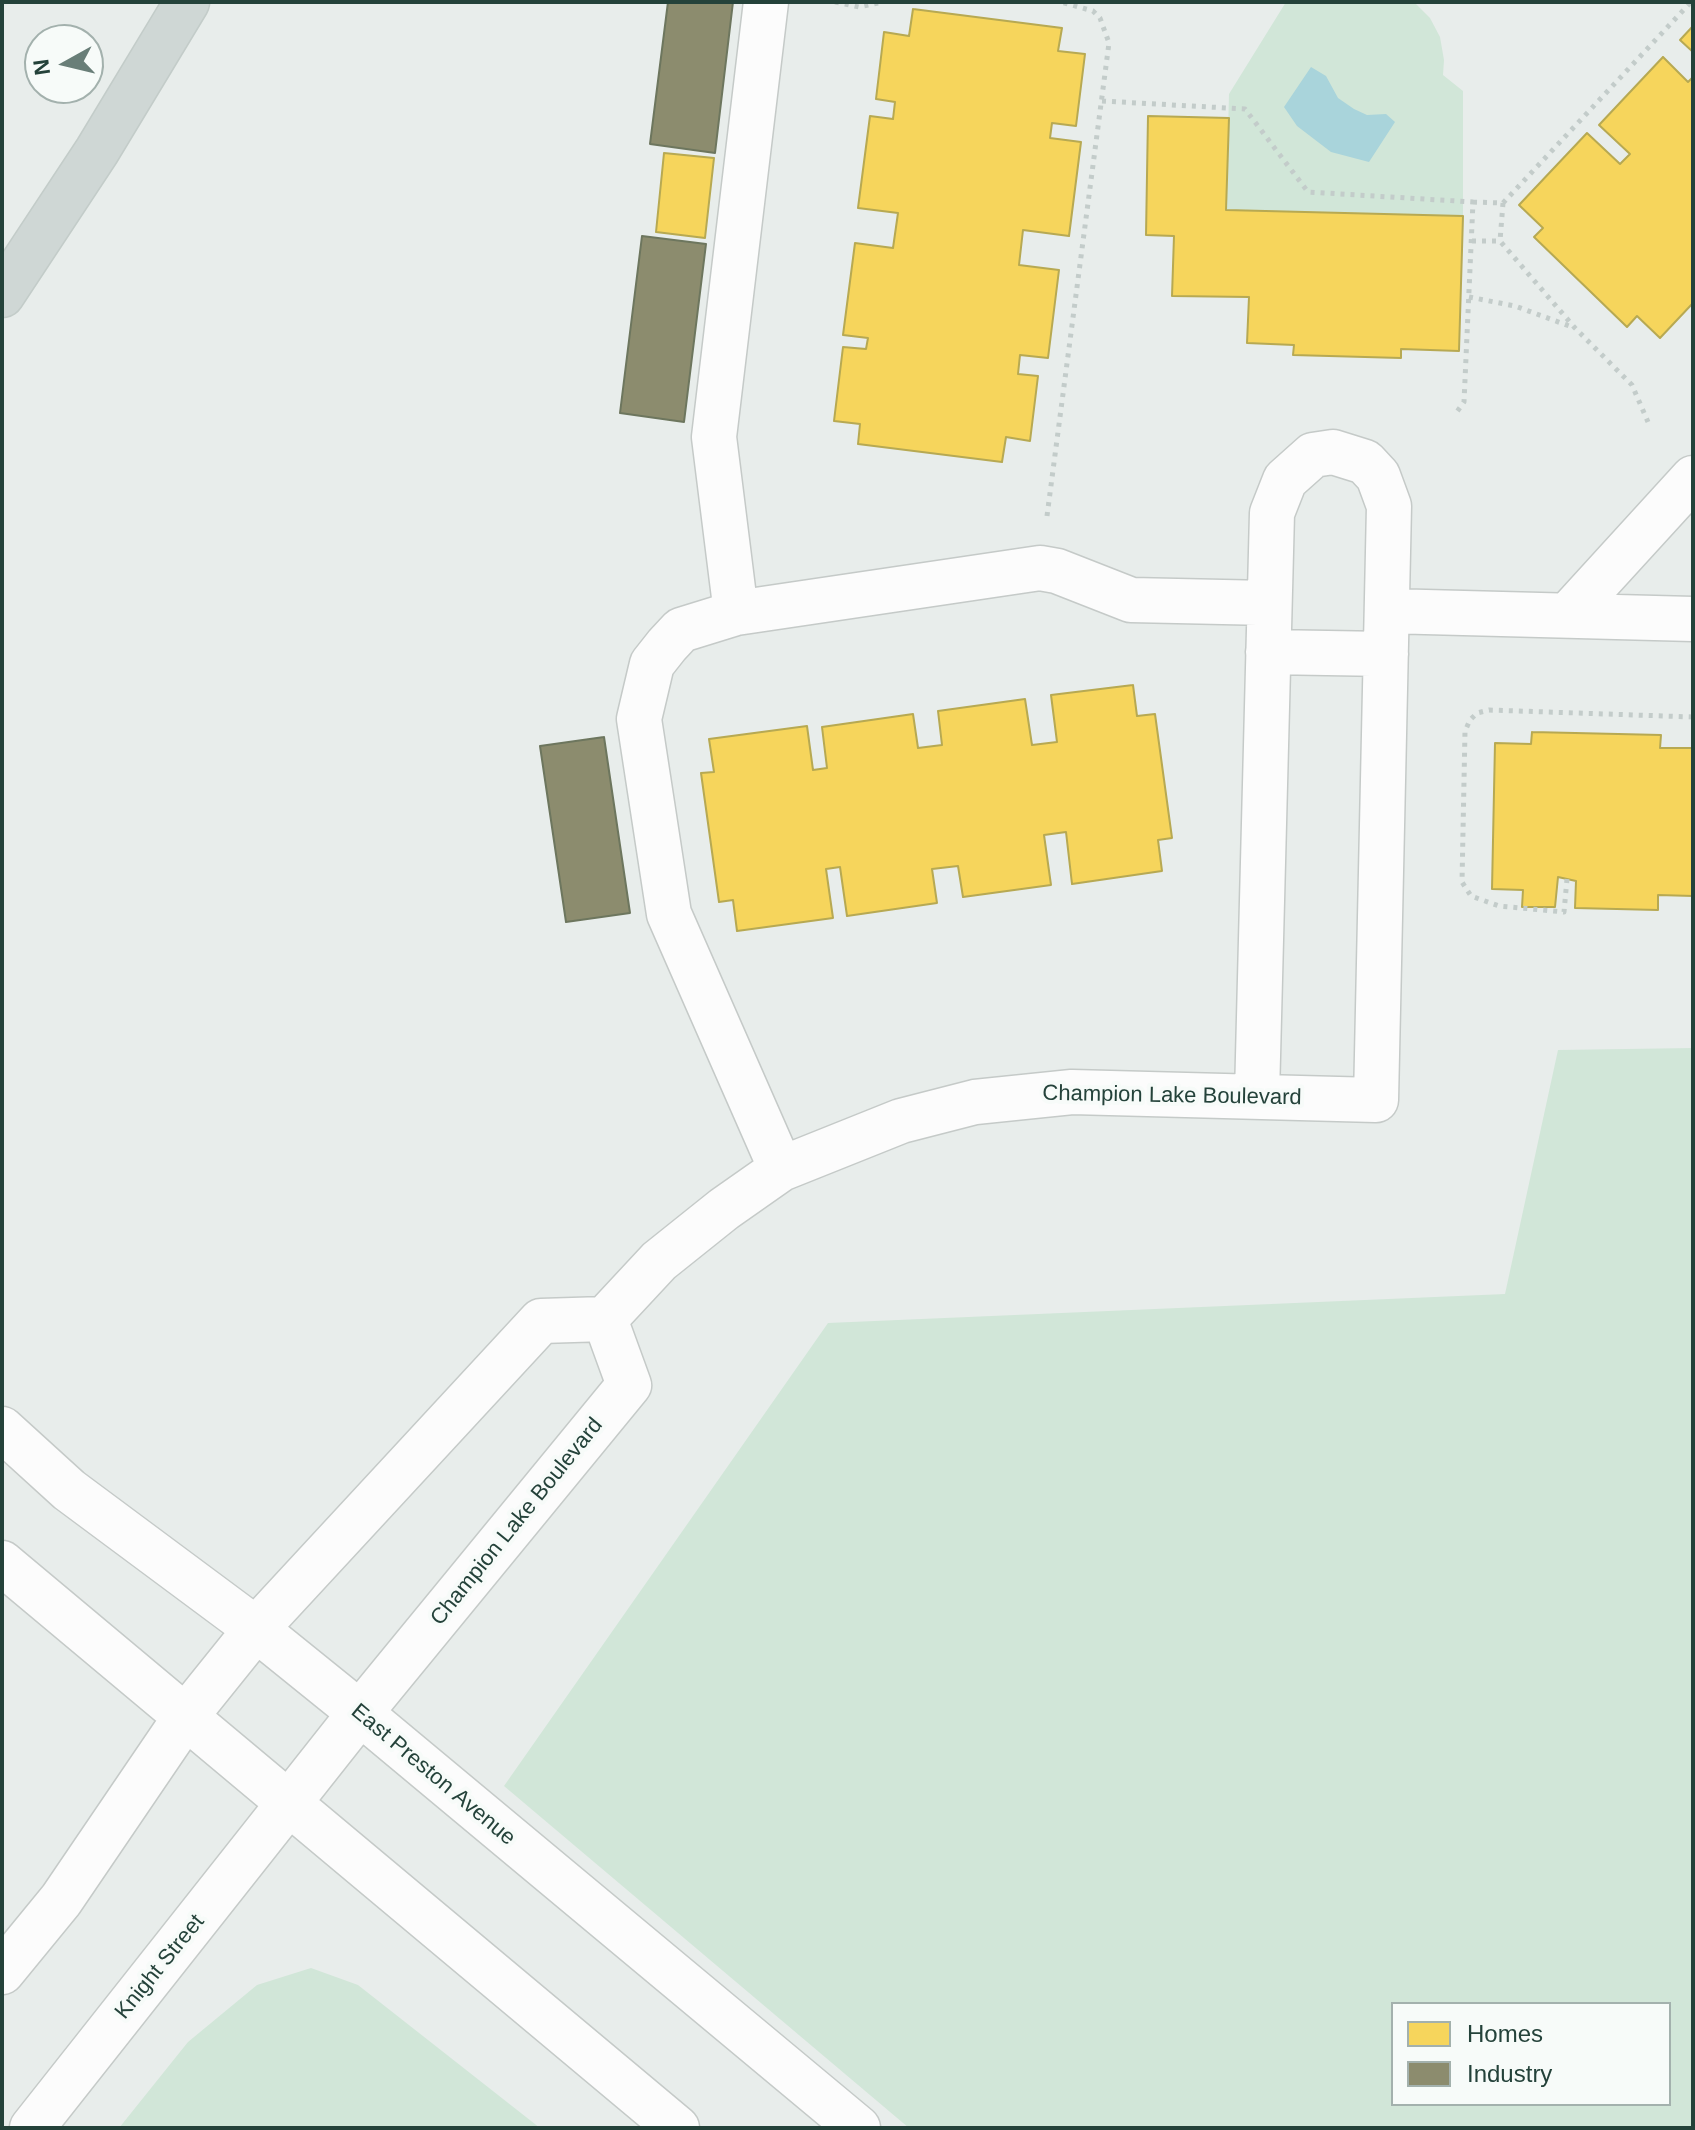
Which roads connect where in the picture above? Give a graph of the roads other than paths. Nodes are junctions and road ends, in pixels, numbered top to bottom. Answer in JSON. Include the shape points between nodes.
{"nodes":[{"id":1,"x":187,"y":2,"type":"edge"},
{"id":2,"x":766,"y":2,"type":"edge"},
{"id":3,"x":2,"y":295,"type":"edge"},
{"id":4,"x":1693,"y":478,"type":"edge"},
{"id":5,"x":1269,"y":603,"type":"junction"},
{"id":6,"x":1387,"y":611,"type":"junction"},
{"id":7,"x":736,"y":613,"type":"junction"},
{"id":8,"x":1568,"y":615,"type":"junction"},
{"id":9,"x":1693,"y":619,"type":"edge"},
{"id":10,"x":1268,"y":652,"type":"junction"},
{"id":11,"x":1386,"y":654,"type":"junction"},
{"id":12,"x":1257,"y":1095,"type":"junction"},
{"id":13,"x":781,"y":1169,"type":"junction"},
{"id":14,"x":605,"y":1319,"type":"junction"},
{"id":15,"x":2,"y":1429,"type":"edge"},
{"id":16,"x":2,"y":1563,"type":"edge"},
{"id":17,"x":256,"y":1629,"type":"junction"},
{"id":18,"x":360,"y":1713,"type":"junction"},
{"id":19,"x":186,"y":1716,"type":"junction"},
{"id":20,"x":289,"y":1806,"type":"junction"},
{"id":21,"x":2,"y":1972,"type":"edge"},
{"id":22,"x":32,"y":2128,"type":"edge"},
{"id":23,"x":677,"y":2128,"type":"edge"},
{"id":24,"x":858,"y":2128,"type":"edge"}],
"edges":[{"from":1,"to":3,"type":"main road"},
{"from":2,"to":7,"type":"street","via":[[714,437]]},
{"from":4,"to":8,"type":"street"},
{"from":5,"to":6,"type":"street","via":[[1275,498],[1298,466],[1313,455],[1333,452],[1365,462],[1386,495]]},
{"from":5,"to":7,"type":"street","via":[[1131,600],[1040,568]]},
{"from":5,"to":10,"type":"street"},
{"from":6,"to":8,"type":"street"},
{"from":6,"to":11,"type":"street"},
{"from":7,"to":13,"type":"street","via":[[681,630],[667,645],[652,664],[639,719],[669,914]]},
{"from":8,"to":9,"type":"street"},
{"from":10,"to":11,"type":"street"},
{"from":10,"to":12,"type":"street"},
{"from":11,"to":12,"type":"street","name":"Champion Lake Boulevard","via":[[1376,1100]]},
{"from":12,"to":13,"type":"street","name":"Champion Lake Boulevard","via":[[1022,1095],[901,1121]]},
{"from":13,"to":14,"type":"street","name":"Champion Lake Boulevard","via":[[659,1261]]},
{"from":14,"to":17,"type":"street","via":[[541,1321]]},
{"from":14,"to":18,"type":"street","name":"Champion Lake Boulevard","via":[[629,1385]]},
{"from":15,"to":17,"type":"street","name":"East Preston Avenue","via":[[69,1490]]},
{"from":16,"to":19,"type":"street"},
{"from":17,"to":18,"type":"street","name":"East Preston Avenue"},
{"from":17,"to":19,"type":"street"},
{"from":18,"to":20,"type":"street","name":"Knight Street"},
{"from":18,"to":24,"type":"street","name":"East Preston Avenue"},
{"from":19,"to":20,"type":"street"},
{"from":19,"to":21,"type":"street","via":[[61,1900]]},
{"from":20,"to":22,"type":"street","name":"Knight Street"},
{"from":20,"to":23,"type":"street"}]}
